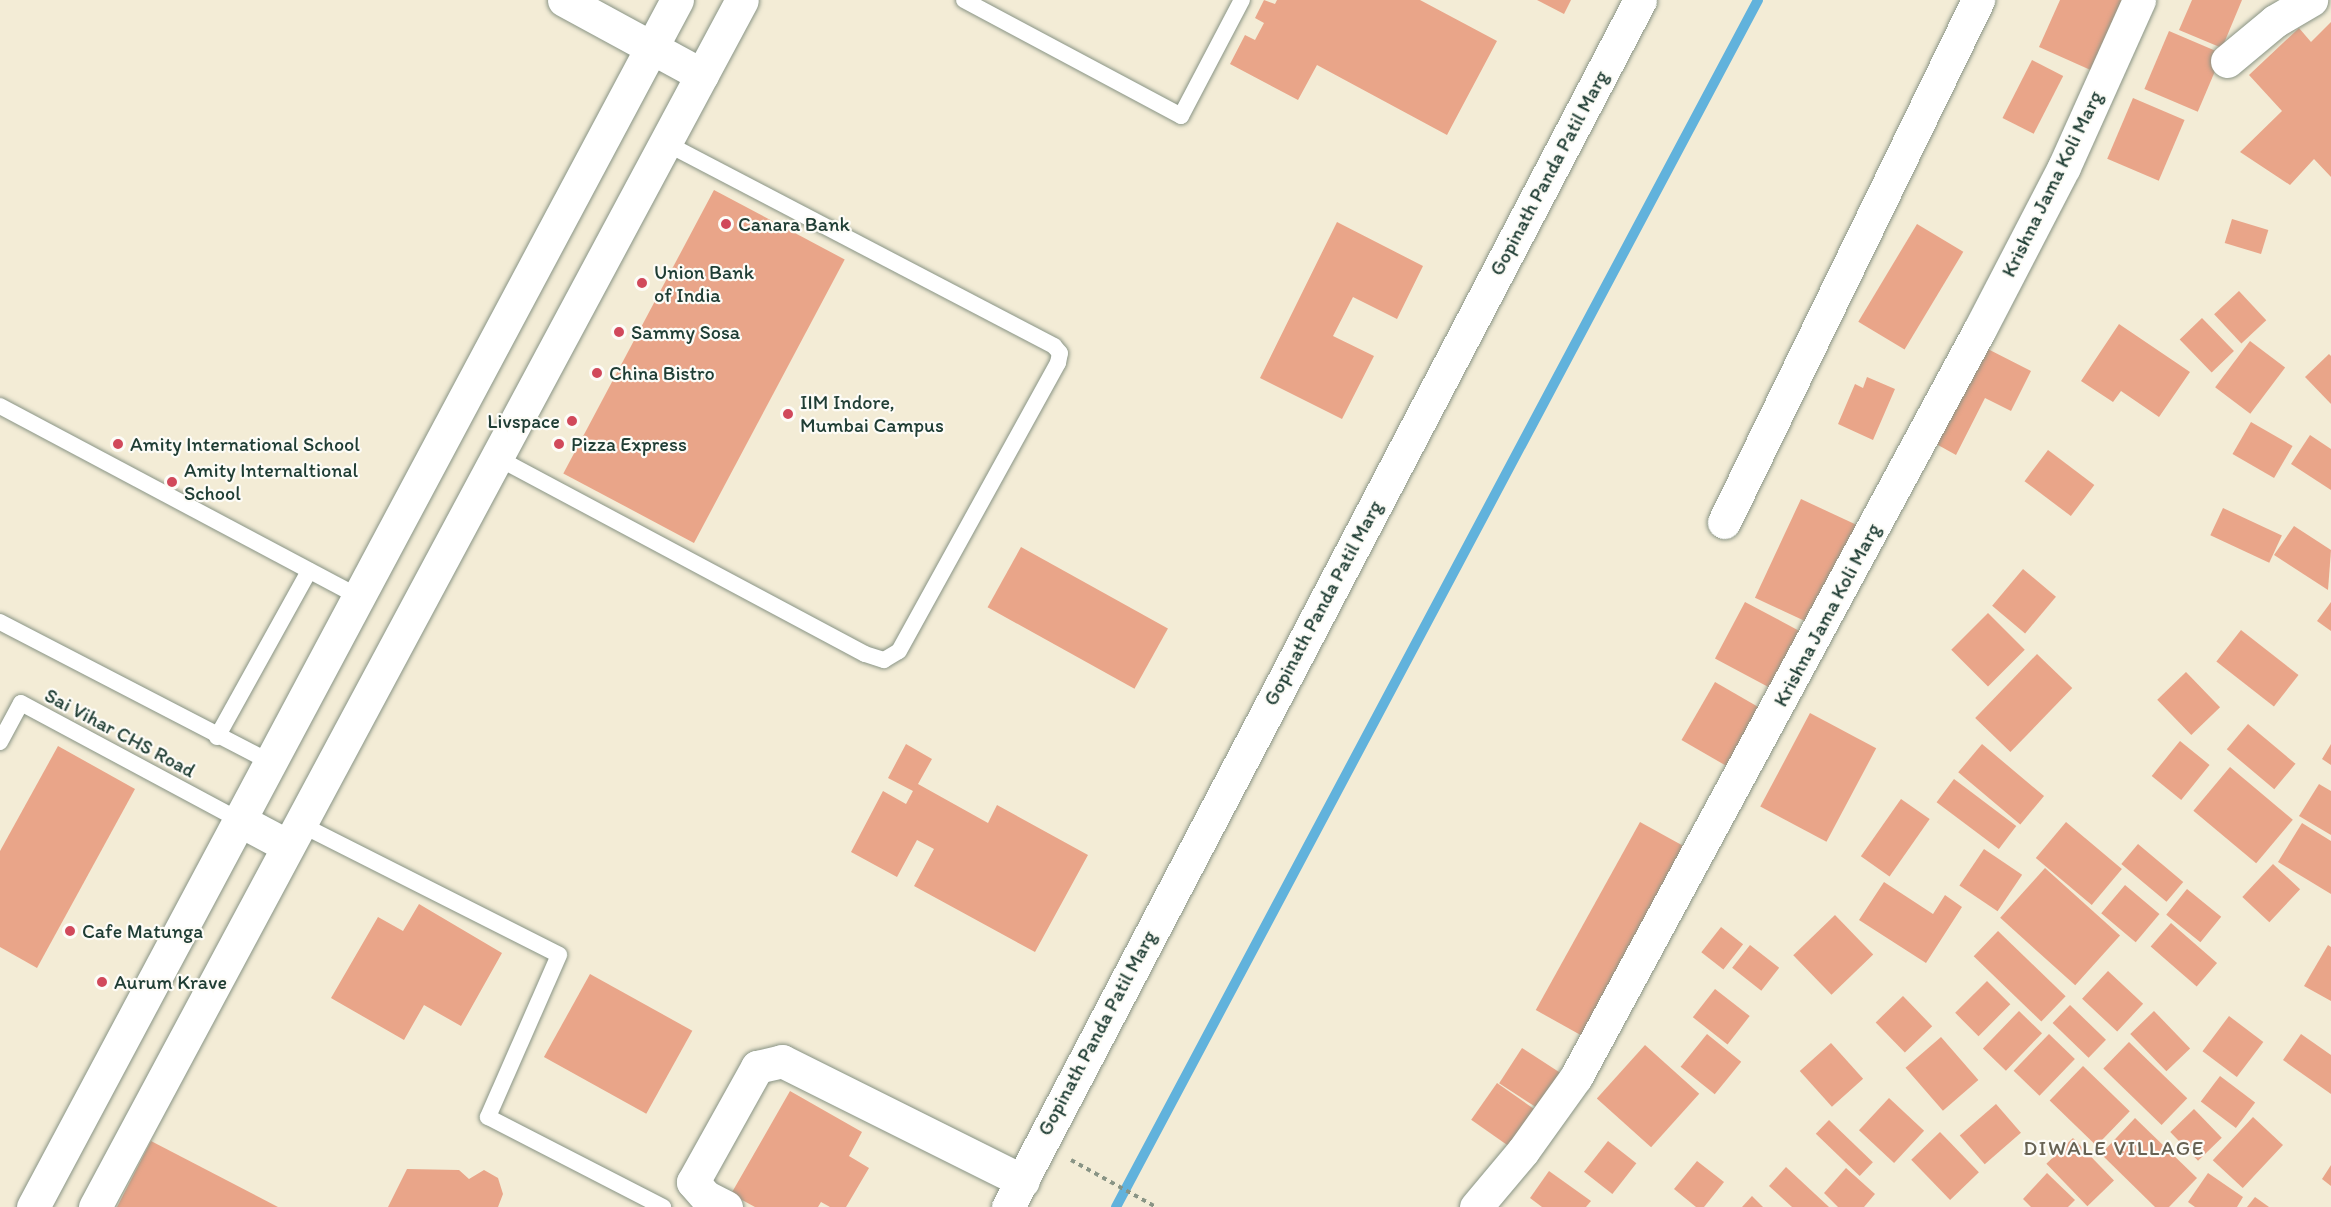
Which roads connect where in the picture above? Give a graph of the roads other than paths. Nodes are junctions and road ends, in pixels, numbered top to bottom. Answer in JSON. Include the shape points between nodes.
{"nodes":[{"id":1,"x":564,"y":0,"type":"edge"},
{"id":2,"x":677,"y":0,"type":"edge"},
{"id":3,"x":742,"y":0,"type":"edge"},
{"id":4,"x":964,"y":0,"type":"edge"},
{"id":5,"x":1242,"y":0,"type":"edge"},
{"id":6,"x":1640,"y":0,"type":"edge"},
{"id":7,"x":1978,"y":0,"type":"edge"},
{"id":8,"x":2139,"y":0,"type":"edge"},
{"id":9,"x":2311,"y":0,"type":"edge"},
{"id":10,"x":2265,"y":12,"type":"edge"},
{"id":11,"x":651,"y":48,"type":"junction"},
{"id":12,"x":2226,"y":61,"type":"dead end"},
{"id":13,"x":702,"y":75,"type":"junction"},
{"id":14,"x":666,"y":143,"type":"junction"},
{"id":15,"x":0,"y":406,"type":"edge"},
{"id":16,"x":496,"y":457,"type":"junction"},
{"id":17,"x":1724,"y":522,"type":"dead end"},
{"id":18,"x":309,"y":571,"type":"junction"},
{"id":19,"x":359,"y":597,"type":"junction"},
{"id":20,"x":0,"y":622,"type":"edge"},
{"id":21,"x":217,"y":736,"type":"junction"},
{"id":22,"x":0,"y":742,"type":"edge"},
{"id":23,"x":270,"y":762,"type":"junction"},
{"id":24,"x":240,"y":820,"type":"junction"},
{"id":25,"x":294,"y":835,"type":"junction"},
{"id":26,"x":1015,"y":1194,"type":"edge"},
{"id":27,"x":33,"y":1207,"type":"edge"},
{"id":28,"x":95,"y":1207,"type":"edge"},
{"id":29,"x":663,"y":1207,"type":"edge"},
{"id":30,"x":726,"y":1207,"type":"edge"},
{"id":31,"x":1476,"y":1207,"type":"edge"}],
"edges":[{"from":1,"to":11,"type":"street"},
{"from":2,"to":11,"type":"street"},
{"from":3,"to":13,"type":"street"},
{"from":4,"to":5,"type":"lane","via":[[1181,116]]},
{"from":6,"to":26,"type":"street","name":"Gopinath Panda Patil Marg"},
{"from":7,"to":17,"type":"street"},
{"from":8,"to":31,"type":"street","name":"Krishna Jama Koli Marg","via":[[2064,167],[1990,309],[1576,1077],[1523,1151]]},
{"from":9,"to":10,"type":"street"},
{"from":10,"to":12,"type":"street"},
{"from":11,"to":13,"type":"street"},
{"from":11,"to":19,"type":"street"},
{"from":13,"to":14,"type":"street"},
{"from":14,"to":16,"type":"street"},
{"from":14,"to":16,"type":"lane","via":[[1054,346],[1060,353],[1058,363],[898,651],[884,660],[865,654]]},
{"from":15,"to":18,"type":"lane"},
{"from":16,"to":25,"type":"street"},
{"from":18,"to":19,"type":"lane"},
{"from":18,"to":21,"type":"lane"},
{"from":19,"to":23,"type":"street"},
{"from":20,"to":21,"type":"lane"},
{"from":21,"to":23,"type":"lane"},
{"from":22,"to":24,"type":"lane","name":"Sai Vihar CHS Road","via":[[21,703]]},
{"from":23,"to":24,"type":"street"},
{"from":24,"to":25,"type":"street"},
{"from":24,"to":27,"type":"street"},
{"from":25,"to":28,"type":"street"},
{"from":25,"to":29,"type":"lane","via":[[558,955],[488,1117]]},
{"from":26,"to":30,"type":"street","via":[[782,1061],[757,1067],[693,1182],[706,1197]]}]}
